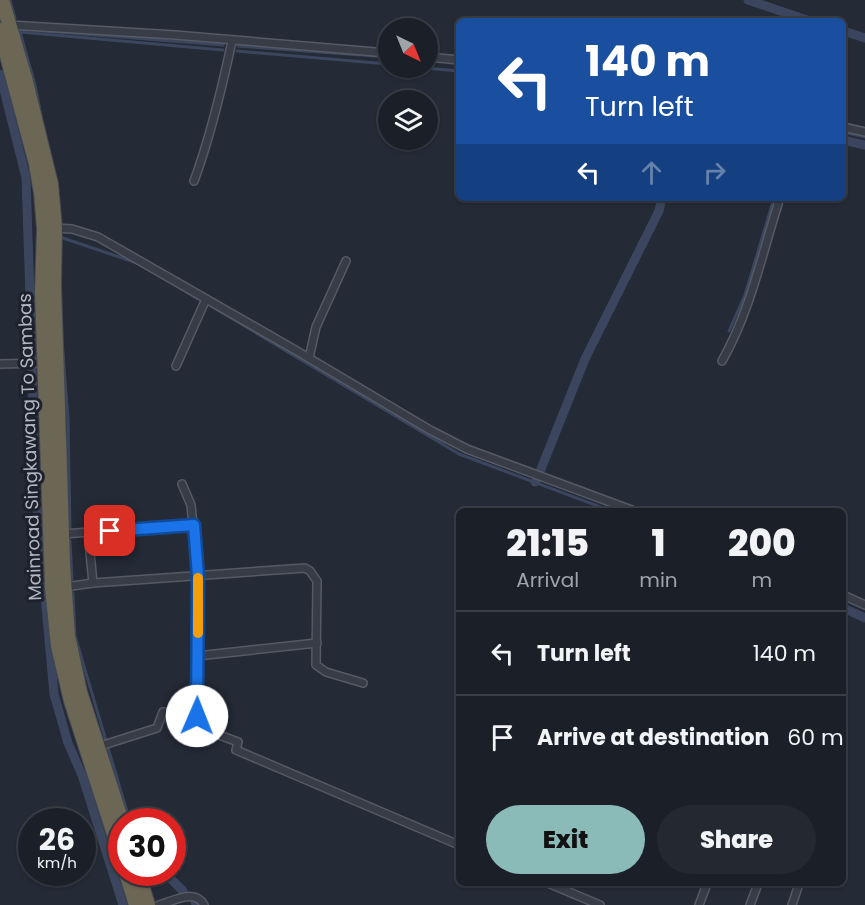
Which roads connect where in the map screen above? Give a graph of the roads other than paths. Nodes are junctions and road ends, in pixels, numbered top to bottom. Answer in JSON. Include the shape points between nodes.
{"nodes":[{"id":1,"x":2,"y":0,"type":"edge"},
{"id":2,"x":5,"y":27,"type":"edge"},
{"id":3,"x":232,"y":41,"type":"junction"},
{"id":4,"x":378,"y":52,"type":"edge"},
{"id":5,"x":438,"y":58,"type":"edge"},
{"id":6,"x":456,"y":60,"type":"edge"},
{"id":7,"x":19,"y":79,"type":"junction"},
{"id":8,"x":846,"y":129,"type":"edge"},
{"id":9,"x":865,"y":132,"type":"edge"},
{"id":10,"x":194,"y":181,"type":"dead end"},
{"id":11,"x":779,"y":201,"type":"edge"},
{"id":12,"x":55,"y":228,"type":"junction"},
{"id":13,"x":346,"y":261,"type":"dead end"},
{"id":14,"x":206,"y":299,"type":"junction"},
{"id":15,"x":309,"y":358,"type":"junction"},
{"id":16,"x":722,"y":361,"type":"dead end"},
{"id":17,"x":44,"y":363,"type":"junction"},
{"id":18,"x":0,"y":364,"type":"edge"},
{"id":19,"x":176,"y":366,"type":"dead end"},
{"id":20,"x":52,"y":413,"type":"junction"},
{"id":21,"x":182,"y":484,"type":"dead end"},
{"id":22,"x":626,"y":508,"type":"edge"},
{"id":23,"x":194,"y":525,"type":"junction"},
{"id":24,"x":88,"y":532,"type":"junction"},
{"id":25,"x":62,"y":534,"type":"junction"},
{"id":26,"x":198,"y":576,"type":"junction"},
{"id":27,"x":93,"y":583,"type":"junction"},
{"id":28,"x":65,"y":587,"type":"junction"},
{"id":29,"x":846,"y":596,"type":"edge"},
{"id":30,"x":865,"y":605,"type":"edge"},
{"id":31,"x":316,"y":643,"type":"junction"},
{"id":32,"x":197,"y":656,"type":"junction"},
{"id":33,"x":363,"y":683,"type":"dead end"},
{"id":34,"x":197,"y":713,"type":"junction"},
{"id":35,"x":97,"y":747,"type":"junction"},
{"id":36,"x":117,"y":808,"type":"edge"},
{"id":37,"x":108,"y":816,"type":"edge"},
{"id":38,"x":456,"y":844,"type":"edge"},
{"id":39,"x":130,"y":886,"type":"edge"},
{"id":40,"x":142,"y":886,"type":"edge"},
{"id":41,"x":555,"y":886,"type":"edge"},
{"id":42,"x":706,"y":886,"type":"edge"},
{"id":43,"x":757,"y":886,"type":"edge"},
{"id":44,"x":798,"y":886,"type":"edge"},
{"id":45,"x":136,"y":905,"type":"edge"},
{"id":46,"x":148,"y":905,"type":"edge"},
{"id":47,"x":159,"y":905,"type":"edge"},
{"id":48,"x":204,"y":905,"type":"edge"},
{"id":49,"x":600,"y":905,"type":"edge"},
{"id":50,"x":699,"y":905,"type":"edge"},
{"id":51,"x":750,"y":905,"type":"edge"},
{"id":52,"x":792,"y":905,"type":"edge"}],
"edges":[{"from":1,"to":2,"type":"highway","name":"Mainroad Singkawang To Sambas"},
{"from":2,"to":3,"type":"street"},
{"from":2,"to":7,"type":"highway","name":"Mainroad Singkawang To Sambas"},
{"from":3,"to":4,"type":"street"},
{"from":3,"to":10,"type":"street"},
{"from":5,"to":6,"type":"street"},
{"from":7,"to":12,"type":"highway","name":"Mainroad Singkawang To Sambas","via":[[48,169]]},
{"from":7,"to":17,"type":"highway","name":"Mainroad Singkawang To Sambas","via":[[41,193]]},
{"from":8,"to":9,"type":"street"},
{"from":11,"to":16,"type":"street","via":[[755,285]]},
{"from":12,"to":14,"type":"street","via":[[98,237]]},
{"from":12,"to":20,"type":"highway","name":"Mainroad Singkawang To Sambas"},
{"from":13,"to":15,"type":"street","via":[[316,327]]},
{"from":14,"to":15,"type":"street"},
{"from":14,"to":19,"type":"street"},
{"from":15,"to":22,"type":"street","via":[[467,449]]},
{"from":17,"to":18,"type":"street"},
{"from":17,"to":20,"type":"highway","name":"Mainroad Singkawang To Sambas"},
{"from":20,"to":25,"type":"highway","name":"Mainroad Singkawang To Sambas"},
{"from":20,"to":37,"type":"highway","name":"Mainroad Singkawang To Sambas","via":[[52,587],[58,646],[71,701]]},
{"from":21,"to":23,"type":"street"},
{"from":23,"to":24,"type":"street"},
{"from":23,"to":26,"type":"street"},
{"from":24,"to":25,"type":"street"},
{"from":24,"to":27,"type":"street"},
{"from":25,"to":28,"type":"highway","name":"Mainroad Singkawang To Sambas"},
{"from":26,"to":27,"type":"street"},
{"from":26,"to":31,"type":"street","via":[[305,568],[317,581]]},
{"from":26,"to":32,"type":"street"},
{"from":27,"to":28,"type":"street"},
{"from":28,"to":35,"type":"highway","name":"Mainroad Singkawang To Sambas","via":[[71,652]]},
{"from":29,"to":30,"type":"street"},
{"from":31,"to":32,"type":"street"},
{"from":31,"to":33,"type":"street","via":[[317,668]]},
{"from":32,"to":34,"type":"street"},
{"from":34,"to":35,"type":"street","via":[[163,712],[157,728]]},
{"from":34,"to":38,"type":"street","via":[[203,729],[238,742],[236,750]]},
{"from":35,"to":36,"type":"highway","name":"Mainroad Singkawang To Sambas"},
{"from":39,"to":45,"type":"highway"},
{"from":40,"to":46,"type":"highway"},
{"from":41,"to":49,"type":"street"},
{"from":42,"to":50,"type":"street"},
{"from":43,"to":51,"type":"street"},
{"from":44,"to":52,"type":"street"},
{"from":47,"to":48,"type":"street","via":[[193,896]]}]}
